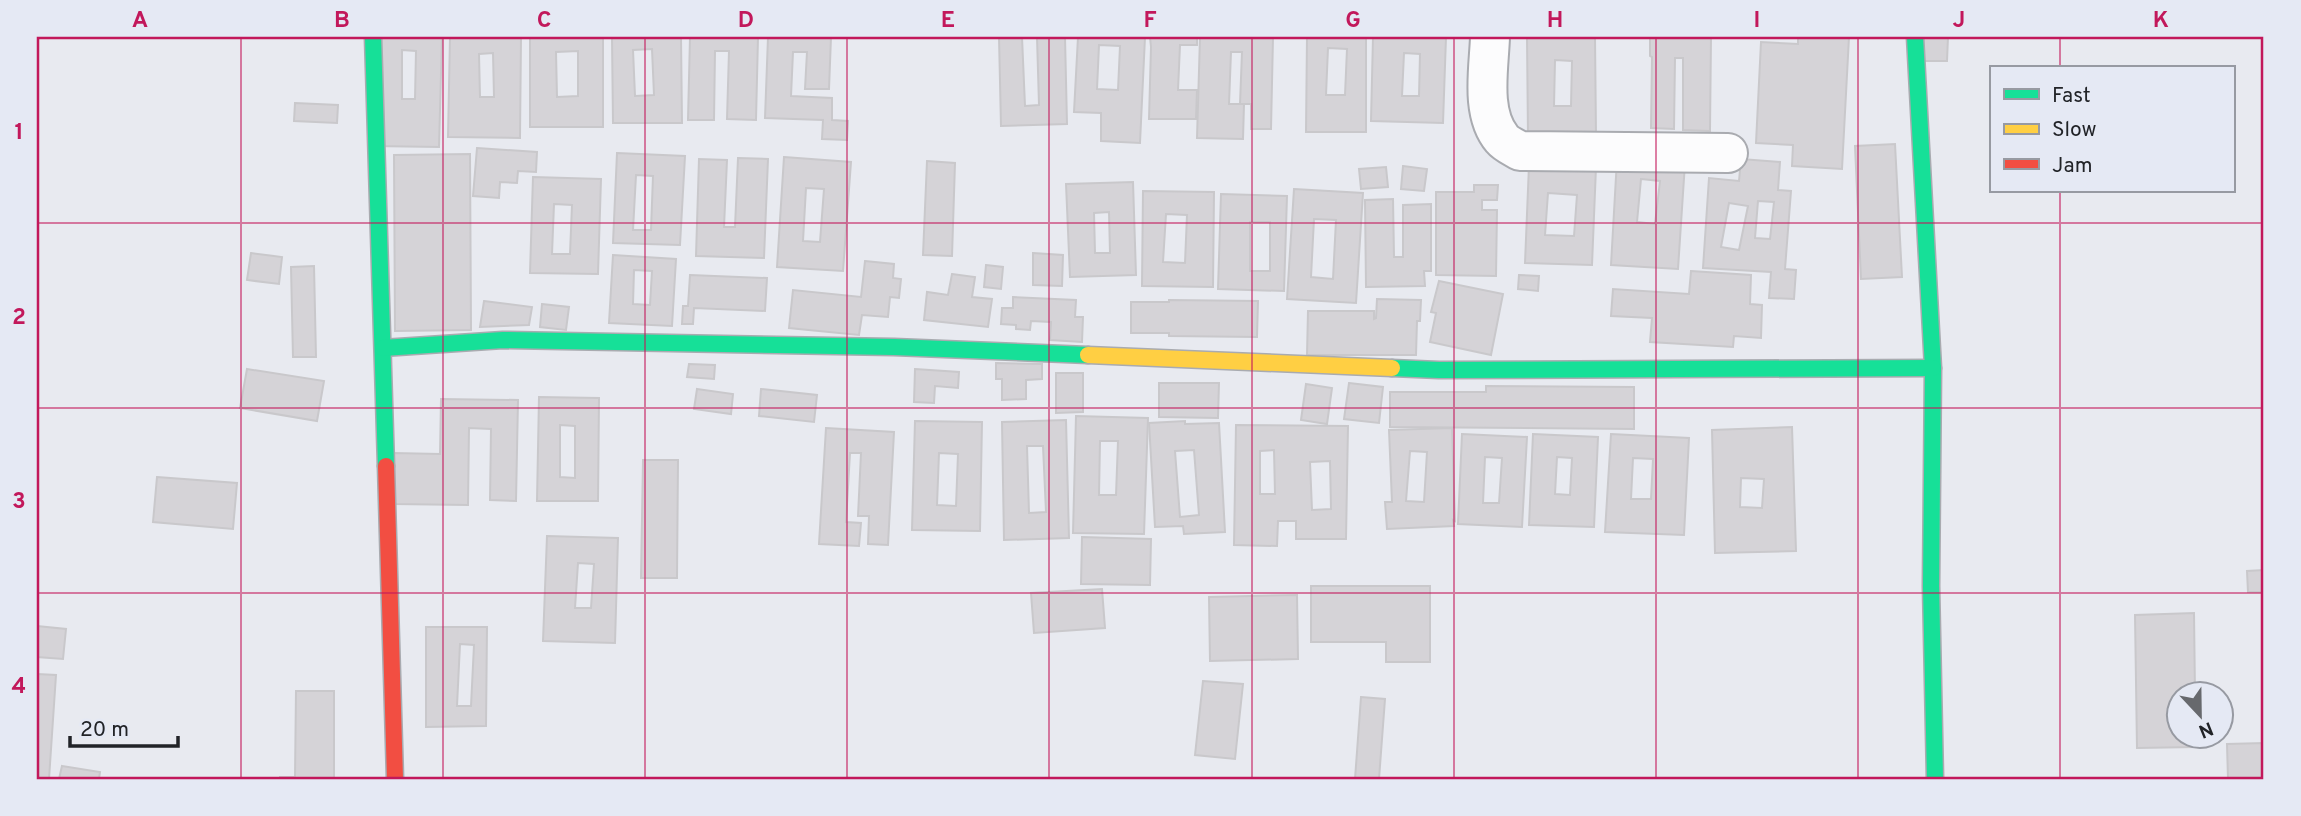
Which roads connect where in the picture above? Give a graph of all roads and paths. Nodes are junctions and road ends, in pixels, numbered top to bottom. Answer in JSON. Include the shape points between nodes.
{"nodes":[{"id":1,"x":373,"y":37,"type":"edge"},
{"id":2,"x":1490,"y":37,"type":"edge"},
{"id":3,"x":1915,"y":37,"type":"edge"},
{"id":4,"x":1728,"y":153,"type":"dead end"},
{"id":5,"x":383,"y":348,"type":"junction"},
{"id":6,"x":1933,"y":368,"type":"junction"},
{"id":7,"x":395,"y":779,"type":"edge"},
{"id":8,"x":1935,"y":779,"type":"edge"}],
"edges":[{"from":1,"to":5,"type":"street"},
{"from":2,"to":4,"type":"street","via":[[1493,123],[1503,141],[1520,151]]},
{"from":3,"to":6,"type":"street"},
{"from":5,"to":6,"type":"street","via":[[503,340],[894,347],[1439,370]]},
{"from":5,"to":7,"type":"street"},
{"from":6,"to":8,"type":"street"}]}
